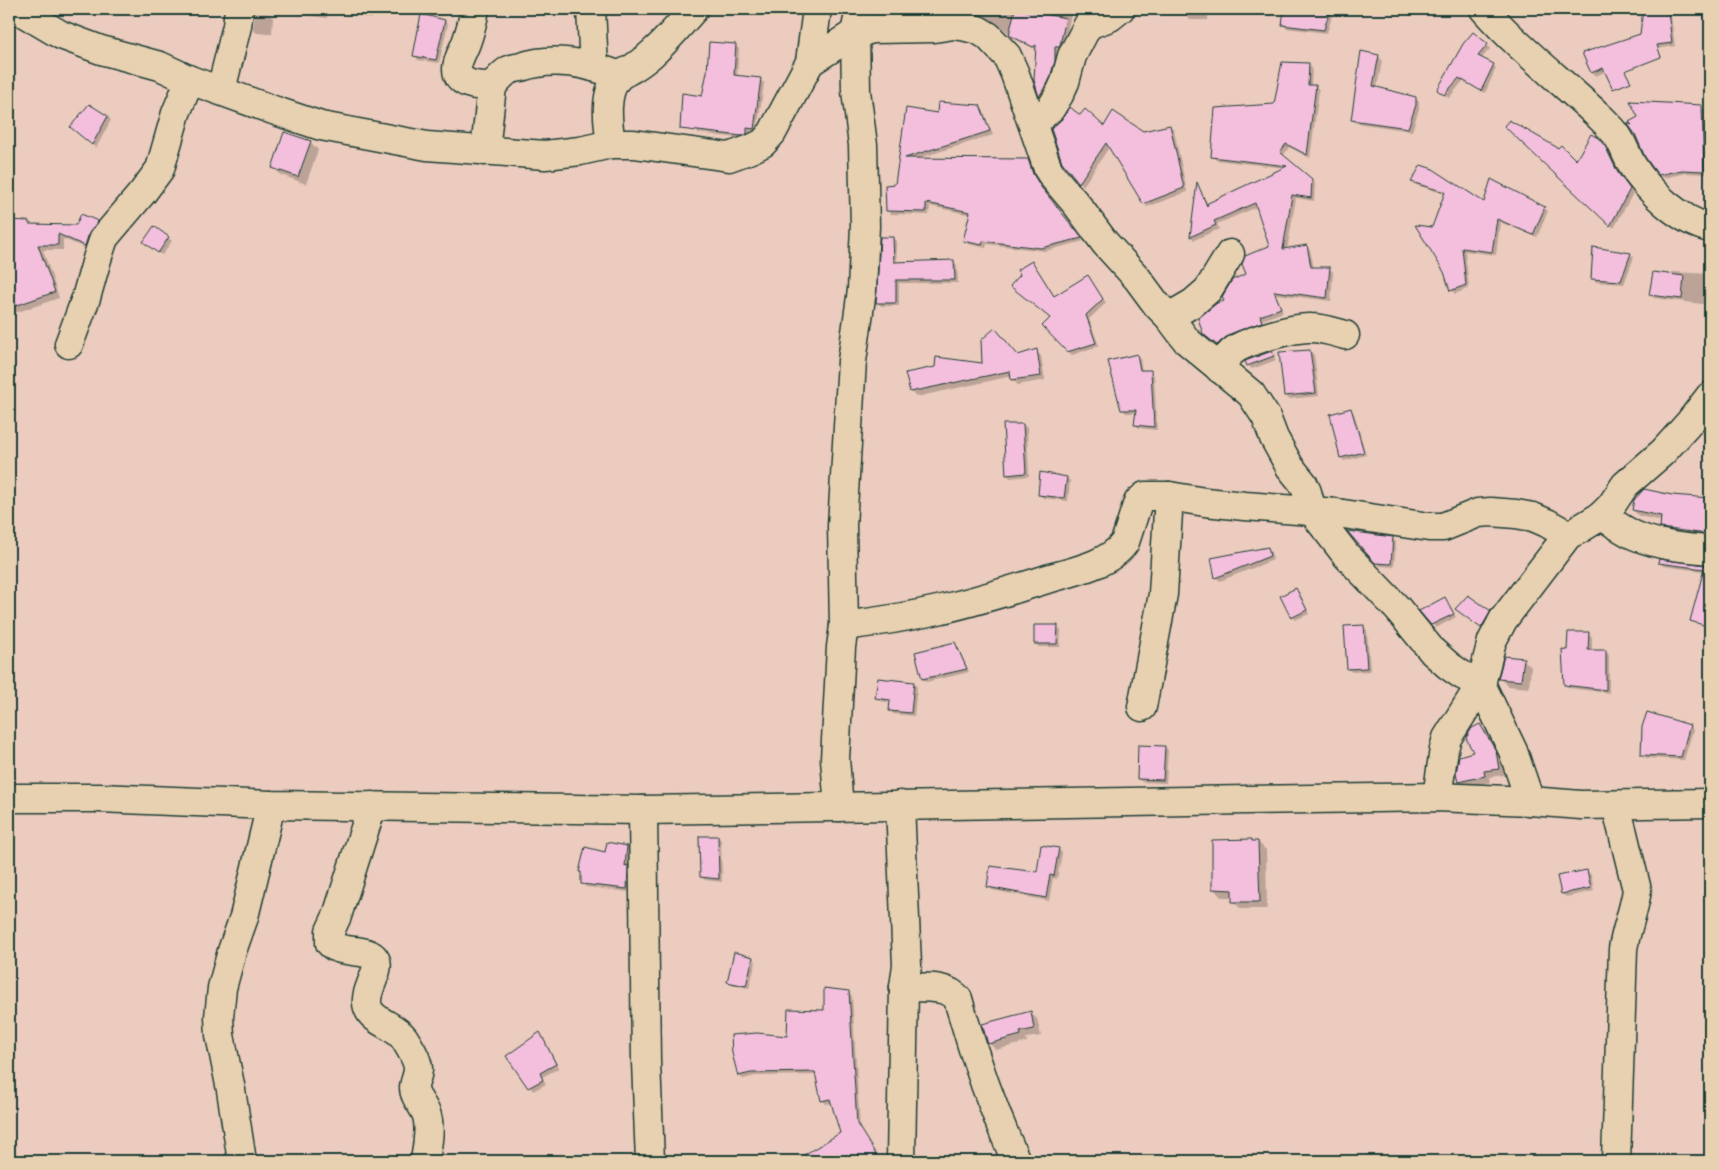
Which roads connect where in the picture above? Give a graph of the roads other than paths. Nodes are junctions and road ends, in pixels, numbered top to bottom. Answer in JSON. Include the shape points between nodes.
{"nodes":[{"id":1,"x":17,"y":9,"type":"edge"},
{"id":2,"x":239,"y":9,"type":"edge"},
{"id":3,"x":475,"y":9,"type":"edge"},
{"id":4,"x":591,"y":9,"type":"edge"},
{"id":5,"x":694,"y":9,"type":"edge"},
{"id":6,"x":817,"y":9,"type":"edge"},
{"id":7,"x":1120,"y":9,"type":"edge"},
{"id":8,"x":1484,"y":9,"type":"edge"},
{"id":9,"x":857,"y":21,"type":"edge"},
{"id":10,"x":810,"y":62,"type":"junction"},
{"id":11,"x":594,"y":67,"type":"junction"},
{"id":12,"x":619,"y":76,"type":"junction"},
{"id":13,"x":190,"y":80,"type":"junction"},
{"id":14,"x":492,"y":86,"type":"junction"},
{"id":15,"x":221,"y":90,"type":"junction"},
{"id":16,"x":1033,"y":124,"type":"junction"},
{"id":17,"x":611,"y":144,"type":"junction"},
{"id":18,"x":485,"y":150,"type":"junction"},
{"id":19,"x":1710,"y":228,"type":"edge"},
{"id":20,"x":1230,"y":254,"type":"dead end"},
{"id":21,"x":1169,"y":317,"type":"junction"},
{"id":22,"x":1345,"y":335,"type":"dead end"},
{"id":23,"x":69,"y":344,"type":"dead end"},
{"id":24,"x":1220,"y":369,"type":"junction"},
{"id":25,"x":1710,"y":396,"type":"edge"},
{"id":26,"x":1169,"y":496,"type":"junction"},
{"id":27,"x":1312,"y":511,"type":"junction"},
{"id":28,"x":1601,"y":516,"type":"junction"},
{"id":29,"x":1568,"y":535,"type":"junction"},
{"id":30,"x":1710,"y":550,"type":"edge"},
{"id":31,"x":844,"y":626,"type":"junction"},
{"id":32,"x":1481,"y":684,"type":"junction"},
{"id":33,"x":1142,"y":707,"type":"dead end"},
{"id":34,"x":1437,"y":797,"type":"junction"},
{"id":35,"x":9,"y":798,"type":"edge"},
{"id":36,"x":1530,"y":801,"type":"junction"},
{"id":37,"x":1710,"y":803,"type":"edge"},
{"id":38,"x":271,"y":805,"type":"junction"},
{"id":39,"x":1616,"y":805,"type":"junction"},
{"id":40,"x":372,"y":806,"type":"junction"},
{"id":41,"x":839,"y":806,"type":"junction"},
{"id":42,"x":900,"y":806,"type":"junction"},
{"id":43,"x":643,"y":810,"type":"junction"},
{"id":44,"x":904,"y":987,"type":"junction"},
{"id":45,"x":242,"y":1161,"type":"edge"},
{"id":46,"x":425,"y":1161,"type":"edge"},
{"id":47,"x":650,"y":1161,"type":"edge"},
{"id":48,"x":901,"y":1161,"type":"edge"},
{"id":49,"x":1016,"y":1161,"type":"edge"},
{"id":50,"x":1616,"y":1161,"type":"edge"}],
"edges":[{"from":1,"to":13,"type":"street","via":[[61,36],[160,66]]},
{"from":2,"to":15,"type":"street"},
{"from":3,"to":14,"type":"street","via":[[458,76],[476,86]]},
{"from":4,"to":11,"type":"street"},
{"from":5,"to":12,"type":"street","via":[[658,48]]},
{"from":6,"to":10,"type":"street"},
{"from":7,"to":16,"type":"street","via":[[1110,17],[1088,25],[1072,56],[1059,95],[1051,108]]},
{"from":8,"to":19,"type":"street","via":[[1525,52],[1617,135],[1633,167],[1658,196],[1685,218]]},
{"from":9,"to":10,"type":"street"},
{"from":9,"to":16,"type":"street","via":[[873,29],[954,25],[978,30],[1007,56]]},
{"from":9,"to":31,"type":"street","via":[[856,91],[863,145],[865,226],[862,290],[852,362],[842,526]]},
{"from":10,"to":17,"type":"street","via":[[772,133],[752,149],[729,157],[660,146]]},
{"from":11,"to":12,"type":"street"},
{"from":11,"to":14,"type":"street","via":[[552,61],[530,64],[509,70]]},
{"from":12,"to":17,"type":"street","via":[[609,98]]},
{"from":13,"to":15,"type":"street"},
{"from":13,"to":23,"type":"street","via":[[176,113],[160,169],[104,238]]},
{"from":14,"to":18,"type":"street"},
{"from":15,"to":18,"type":"street","via":[[321,126],[427,146]]},
{"from":16,"to":21,"type":"street","via":[[1054,178]]},
{"from":17,"to":18,"type":"street","via":[[545,155]]},
{"from":20,"to":21,"type":"street","via":[[1208,290]]},
{"from":21,"to":24,"type":"street","via":[[1188,341]]},
{"from":22,"to":24,"type":"street","via":[[1312,328],[1286,331],[1238,348]]},
{"from":24,"to":27,"type":"street","via":[[1258,402],[1282,453],[1307,492]]},
{"from":25,"to":28,"type":"street","via":[[1663,452],[1625,485]]},
{"from":26,"to":27,"type":"street"},
{"from":26,"to":31,"type":"street","via":[[1145,496],[1138,502],[1121,548],[1080,570],[938,610]]},
{"from":26,"to":33,"type":"street","via":[[1163,594]]},
{"from":27,"to":29,"type":"street","via":[[1429,527],[1443,527],[1478,513],[1516,514],[1547,523]]},
{"from":27,"to":32,"type":"street","via":[[1347,556],[1397,608],[1433,652],[1462,675]]},
{"from":28,"to":29,"type":"street"},
{"from":28,"to":30,"type":"street","via":[[1648,540]]},
{"from":29,"to":32,"type":"street","via":[[1503,620],[1492,641]]},
{"from":31,"to":41,"type":"street","via":[[835,759]]},
{"from":32,"to":34,"type":"street","via":[[1448,738]]},
{"from":32,"to":36,"type":"street","via":[[1513,751]]},
{"from":34,"to":36,"type":"street"},
{"from":34,"to":42,"type":"street"},
{"from":35,"to":38,"type":"street"},
{"from":36,"to":39,"type":"street"},
{"from":37,"to":39,"type":"street"},
{"from":38,"to":40,"type":"street"},
{"from":38,"to":45,"type":"street","via":[[244,917],[222,988],[219,1017]]},
{"from":39,"to":50,"type":"street","via":[[1637,890],[1623,949]]},
{"from":40,"to":43,"type":"street"},
{"from":40,"to":46,"type":"street","via":[[330,931],[330,943],[333,947],[372,955],[376,960],[367,995],[368,1009],[374,1017],[398,1030],[418,1065],[415,1094],[428,1124]]},
{"from":41,"to":42,"type":"street"},
{"from":41,"to":43,"type":"street"},
{"from":42,"to":44,"type":"street","via":[[907,965]]},
{"from":43,"to":47,"type":"street"},
{"from":44,"to":48,"type":"street"},
{"from":44,"to":49,"type":"street","via":[[941,988],[954,993],[958,999],[974,1052]]}]}
